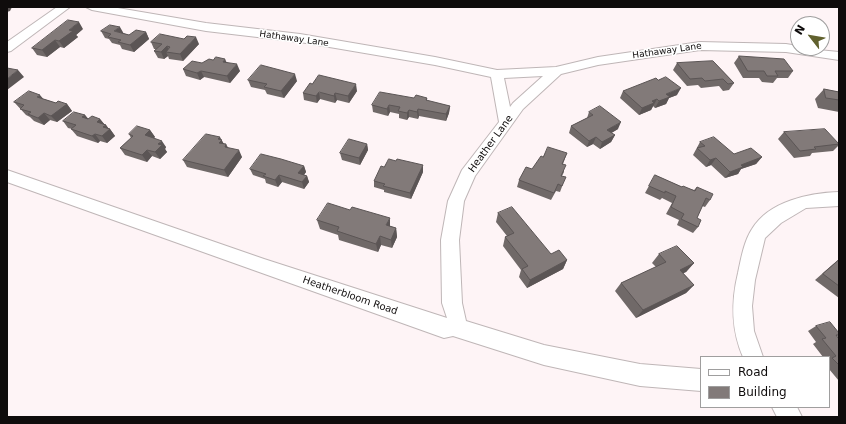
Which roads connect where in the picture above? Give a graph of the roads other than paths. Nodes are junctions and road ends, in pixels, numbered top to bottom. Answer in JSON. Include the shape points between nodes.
{"nodes":[{"id":1,"x":64,"y":7,"type":"edge"},
{"id":2,"x":92,"y":7,"type":"edge"},
{"id":3,"x":7,"y":48,"type":"edge"},
{"id":4,"x":839,"y":56,"type":"edge"},
{"id":5,"x":556,"y":71,"type":"junction"},
{"id":6,"x":497,"y":74,"type":"junction"},
{"id":7,"x":506,"y":122,"type":"junction"},
{"id":8,"x":7,"y":176,"type":"edge"},
{"id":9,"x":839,"y":199,"type":"edge"},
{"id":10,"x":452,"y":326,"type":"junction"},
{"id":11,"x":753,"y":356,"type":"edge"},
{"id":12,"x":700,"y":380,"type":"edge"},
{"id":13,"x":784,"y":408,"type":"edge"},
{"id":14,"x":791,"y":417,"type":"edge"}],
"edges":[{"from":1,"to":3,"type":"street"},
{"from":2,"to":6,"type":"street","name":"Hathaway Lane","via":[[206,27],[300,38]]},
{"from":4,"to":5,"type":"street","name":"Hathaway Lane","via":[[786,48],[700,46],[598,61]]},
{"from":5,"to":6,"type":"street","name":"Hathaway Lane"},
{"from":5,"to":7,"type":"street","name":"Heather Lane","via":[[518,106]]},
{"from":6,"to":7,"type":"street"},
{"from":7,"to":10,"type":"street","name":"Heather Lane","via":[[468,174],[456,201],[450,240],[452,303],[457,319]]},
{"from":8,"to":10,"type":"street","name":"Heatherbloom Road","via":[[444,328]]},
{"from":9,"to":11,"type":"street","via":[[804,202],[769,221],[758,232],[744,283],[742,319]]},
{"from":10,"to":12,"type":"street","name":"Heatherbloom Road","via":[[544,355],[640,375]]},
{"from":13,"to":14,"type":"street"}]}
